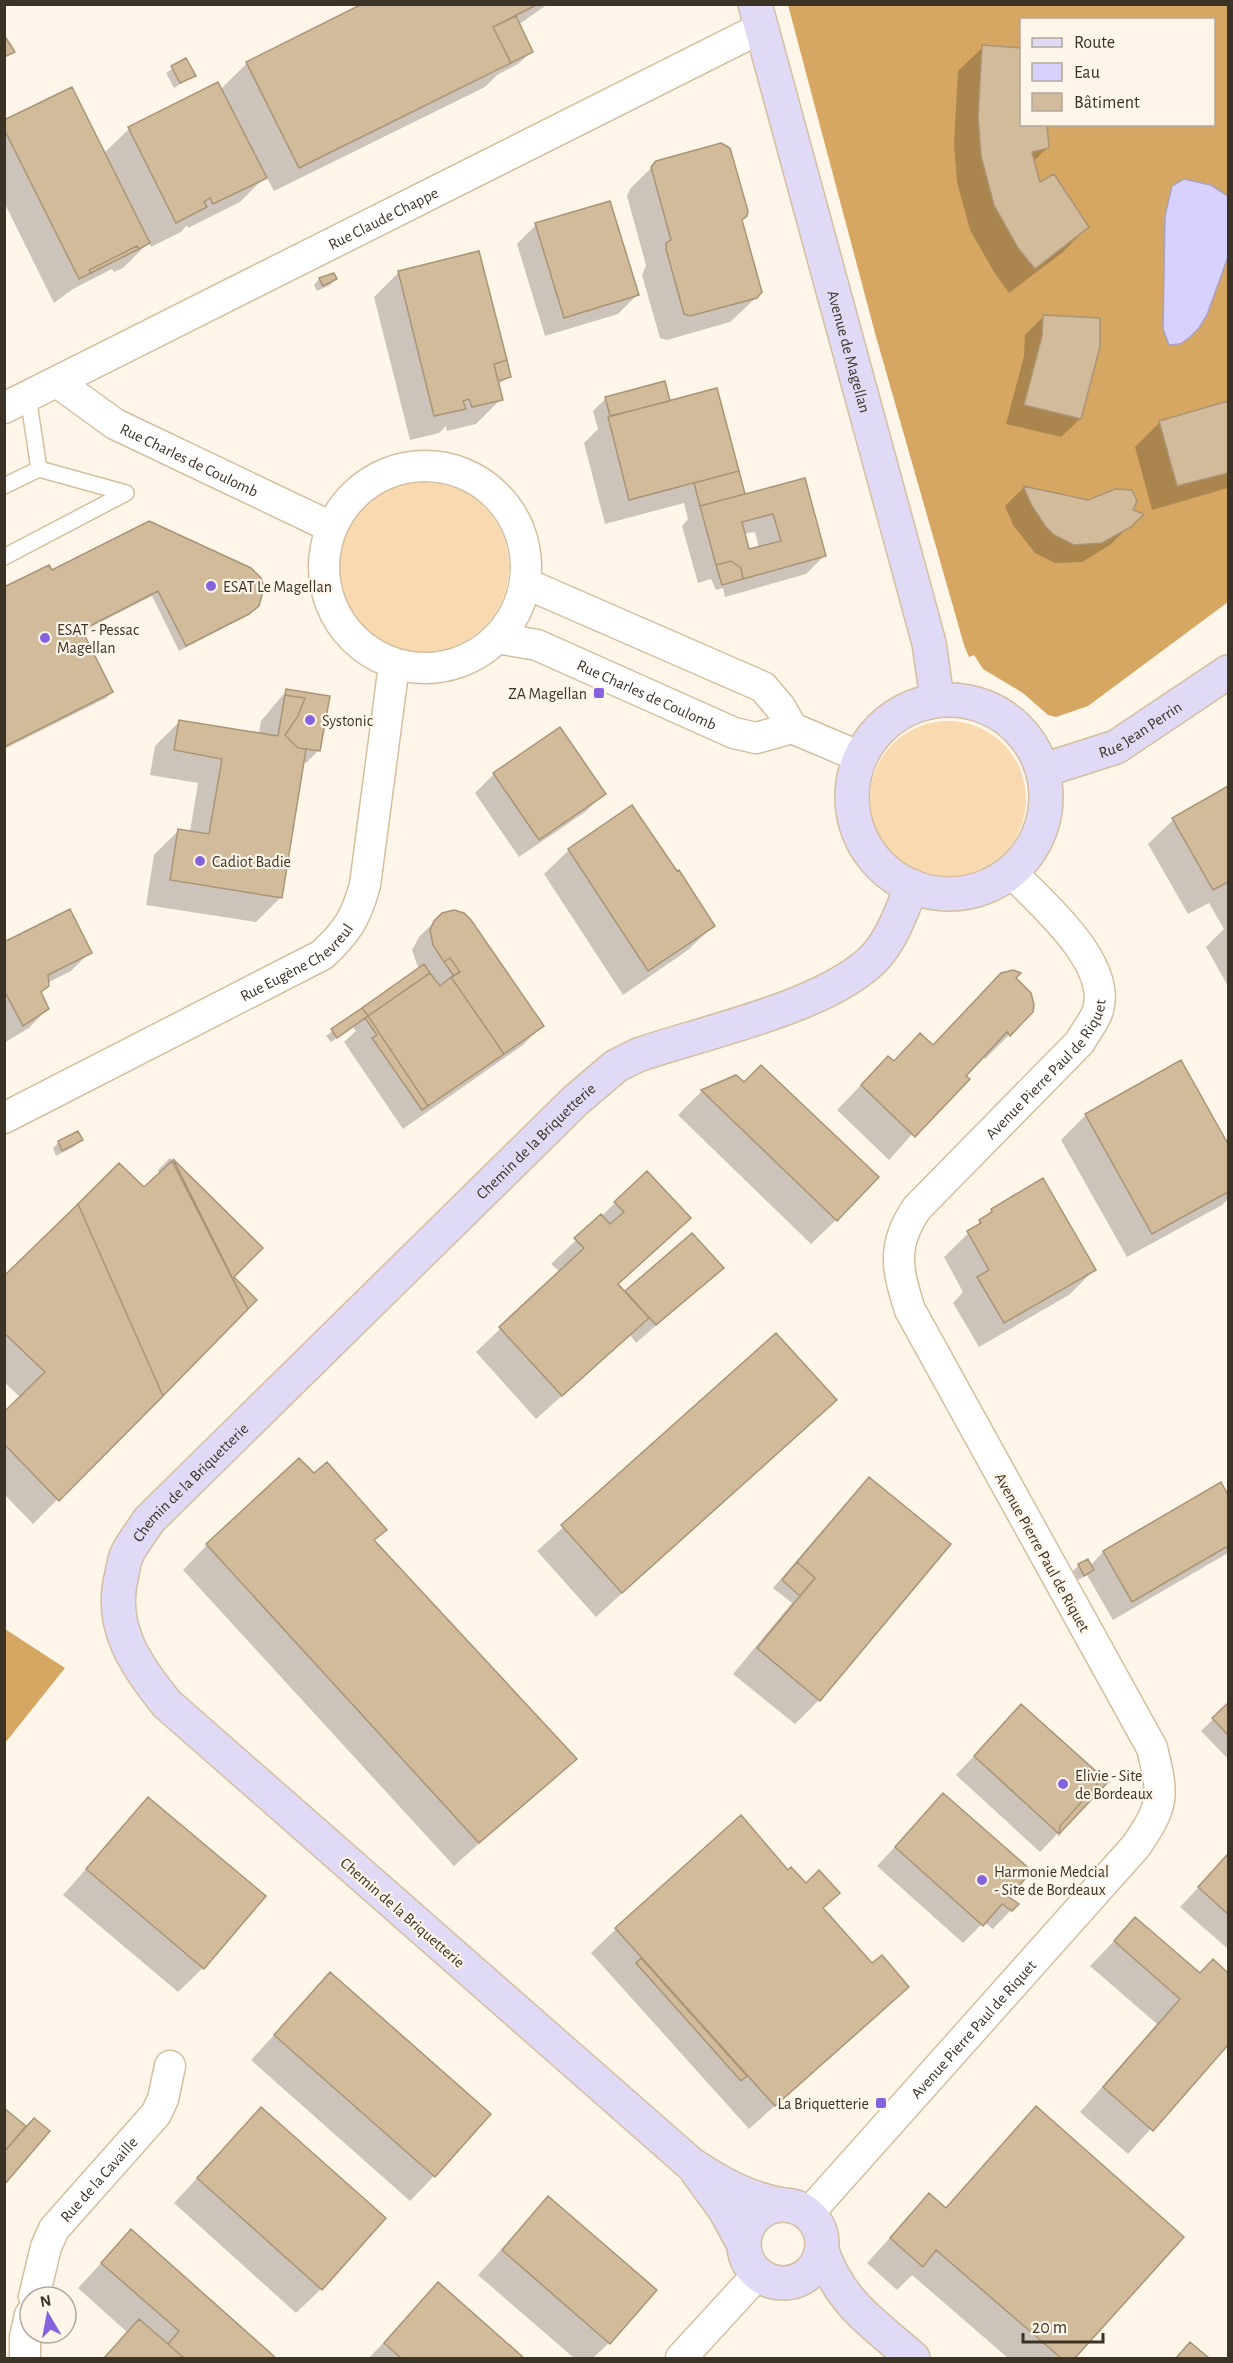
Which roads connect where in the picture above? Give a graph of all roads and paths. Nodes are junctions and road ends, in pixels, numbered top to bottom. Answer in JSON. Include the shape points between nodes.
{"nodes":[{"id":1,"x":758,"y":16,"type":"edge"},
{"id":2,"x":57,"y":382,"type":"junction"},
{"id":3,"x":16,"y":402,"type":"edge"},
{"id":4,"x":39,"y":469,"type":"junction"},
{"id":5,"x":4,"y":486,"type":"edge"},
{"id":6,"x":329,"y":526,"type":"junction"},
{"id":7,"x":4,"y":557,"type":"edge"},
{"id":8,"x":528,"y":584,"type":"junction"},
{"id":9,"x":502,"y":639,"type":"junction"},
{"id":10,"x":394,"y":665,"type":"junction"},
{"id":11,"x":1228,"y":672,"type":"edge"},
{"id":12,"x":937,"y":699,"type":"junction"},
{"id":13,"x":792,"y":728,"type":"junction"},
{"id":14,"x":858,"y":756,"type":"junction"},
{"id":15,"x":1044,"y":770,"type":"junction"},
{"id":16,"x":1011,"y":872,"type":"junction"},
{"id":17,"x":912,"y":886,"type":"junction"},
{"id":18,"x":4,"y":1118,"type":"edge"},
{"id":19,"x":170,"y":2066,"type":"dead end"},
{"id":20,"x":692,"y":2164,"type":"junction"},
{"id":21,"x":796,"y":2210,"type":"junction"},
{"id":22,"x":744,"y":2245,"type":"junction"},
{"id":23,"x":822,"y":2251,"type":"junction"},
{"id":24,"x":758,"y":2274,"type":"junction"},
{"id":25,"x":789,"y":2283,"type":"junction"},
{"id":26,"x":37,"y":2285,"type":"edge"},
{"id":27,"x":849,"y":2302,"type":"junction"},
{"id":28,"x":681,"y":2358,"type":"edge"},
{"id":29,"x":913,"y":2358,"type":"edge"}],
"edges":[{"from":1,"to":2,"type":"street","name":"Rue Claude Chappe"},
{"from":1,"to":12,"type":"street","name":"Avenue de Magellan","via":[[929,643]]},
{"from":2,"to":3,"type":"street","name":"Rue Claude Chappe"},
{"from":2,"to":6,"type":"street","name":"Rue Charles de Coulomb","via":[[115,424]]},
{"from":3,"to":4,"type":"lane"},
{"from":4,"to":5,"type":"lane"},
{"from":4,"to":7,"type":"lane","via":[[126,493]]},
{"from":6,"to":8,"type":"street","via":[[366,483],[415,467],[465,472],[506,503],[526,550]]},
{"from":6,"to":10,"type":"street","via":[[323,559],[326,592],[350,638]]},
{"from":8,"to":9,"type":"street"},
{"from":8,"to":13,"type":"street","via":[[763,687]]},
{"from":9,"to":10,"type":"street","via":[[475,656],[440,667]]},
{"from":9,"to":13,"type":"street","name":"Rue Charles de Coulomb","via":[[537,645],[734,733],[756,738]]},
{"from":10,"to":18,"type":"street","name":"Rue Eugène Chevreul","via":[[365,885],[357,914],[343,936],[322,955]]},
{"from":11,"to":15,"type":"street","name":"Rue Jean Perrin","via":[[1116,747]]},
{"from":12,"to":14,"type":"street","via":[[890,717]]},
{"from":12,"to":15,"type":"street","via":[[983,704],[1022,730]]},
{"from":13,"to":14,"type":"street"},
{"from":14,"to":17,"type":"street","via":[[849,801],[862,846],[893,880]]},
{"from":15,"to":16,"type":"street","via":[[1047,813],[1035,845]]},
{"from":16,"to":17,"type":"street","via":[[993,886],[942,896]]},
{"from":16,"to":21,"type":"street","name":"Avenue Pierre Paul de Riquet","via":[[1081,946],[1098,987],[1098,1009],[1080,1042],[917,1208],[904,1227],[898,1273],[910,1310],[1152,1748],[1161,1784],[1156,1817],[1136,1846]]},
{"from":17,"to":20,"type":"street","name":"Chemin de la Briquetterie","via":[[876,956],[852,976],[795,1005],[638,1055],[616,1066],[576,1100],[149,1520],[127,1554],[119,1582],[125,1643],[142,1674],[167,1704]]},
{"from":19,"to":26,"type":"street","name":"Rue de la Cavaille","via":[[156,2114],[54,2229]]},
{"from":20,"to":21,"type":"street","name":"Chemin de la Briquetterie","via":[[757,2200]]},
{"from":20,"to":22,"type":"street","name":"Chemin de la Briquetterie"},
{"from":21,"to":22,"type":"street","via":[[760,2213],[751,2222]]},
{"from":21,"to":23,"type":"street","via":[[817,2225]]},
{"from":22,"to":24,"type":"street","name":"Chemin de la Briquetterie"},
{"from":23,"to":25,"type":"street","via":[[811,2272]]},
{"from":23,"to":27,"type":"street","via":[[831,2277]]},
{"from":24,"to":25,"type":"street"},
{"from":24,"to":28,"type":"street"},
{"from":25,"to":27,"type":"street"},
{"from":27,"to":29,"type":"street"}]}
